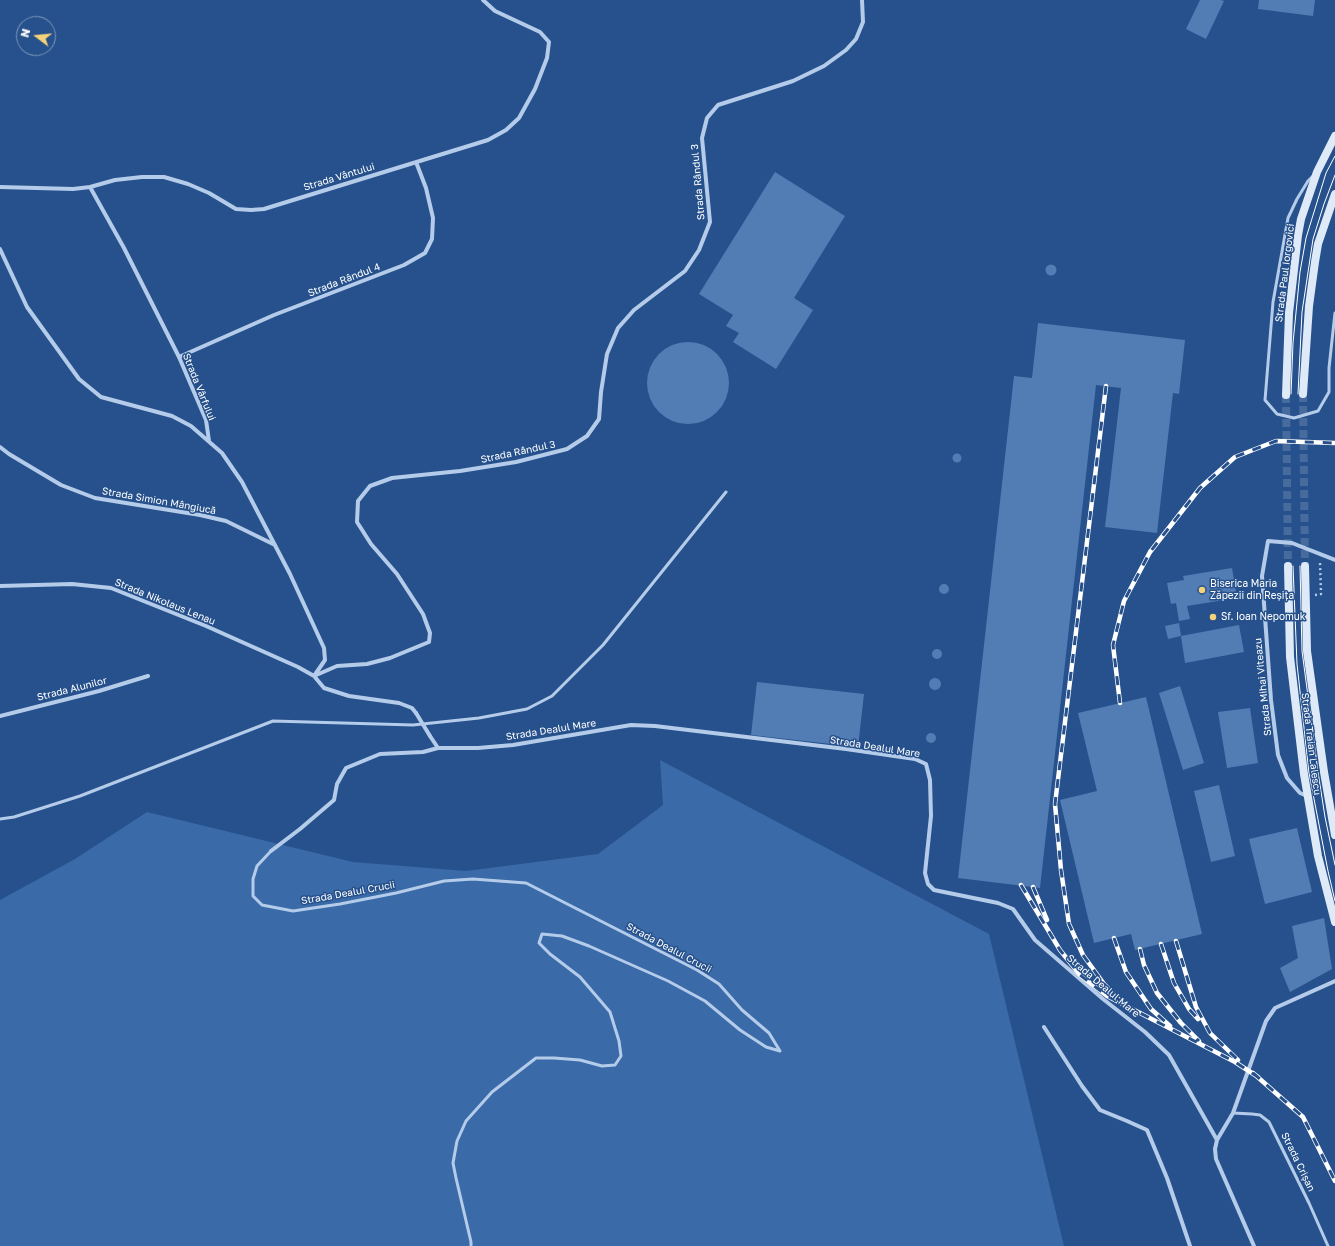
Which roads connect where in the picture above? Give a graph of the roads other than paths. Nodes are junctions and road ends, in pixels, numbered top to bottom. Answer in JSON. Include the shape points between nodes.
{"nodes":[{"id":1,"x":483,"y":0,"type":"edge"},
{"id":2,"x":862,"y":0,"type":"edge"},
{"id":3,"x":1335,"y":136,"type":"edge"},
{"id":4,"x":416,"y":162,"type":"junction"},
{"id":5,"x":1317,"y":172,"type":"junction"},
{"id":6,"x":0,"y":187,"type":"edge"},
{"id":7,"x":90,"y":187,"type":"junction"},
{"id":8,"x":1335,"y":194,"type":"edge"},
{"id":9,"x":0,"y":249,"type":"edge"},
{"id":10,"x":1335,"y":313,"type":"edge"},
{"id":11,"x":1333,"y":339,"type":"edge"},
{"id":12,"x":179,"y":357,"type":"junction"},
{"id":13,"x":1286,"y":394,"type":"tunnel mouth"},
{"id":14,"x":1303,"y":394,"type":"tunnel mouth"},
{"id":15,"x":209,"y":442,"type":"junction"},
{"id":16,"x":0,"y":447,"type":"edge"},
{"id":17,"x":726,"y":492,"type":"dead end"},
{"id":18,"x":275,"y":545,"type":"junction"},
{"id":19,"x":1335,"y":560,"type":"edge"},
{"id":20,"x":1288,"y":566,"type":"tunnel mouth"},
{"id":21,"x":1305,"y":566,"type":"tunnel mouth"},
{"id":22,"x":0,"y":586,"type":"edge"},
{"id":23,"x":148,"y":676,"type":"dead end"},
{"id":24,"x":314,"y":676,"type":"junction"},
{"id":25,"x":0,"y":716,"type":"edge"},
{"id":26,"x":438,"y":748,"type":"junction"},
{"id":27,"x":1307,"y":796,"type":"junction"},
{"id":28,"x":0,"y":819,"type":"edge"},
{"id":29,"x":1335,"y":835,"type":"edge"},
{"id":30,"x":272,"y":851,"type":"joint"},
{"id":31,"x":1335,"y":922,"type":"edge"},
{"id":32,"x":1335,"y":981,"type":"edge"},
{"id":33,"x":1044,"y":1027,"type":"dead end"},
{"id":34,"x":1233,"y":1112,"type":"junction"},
{"id":35,"x":1217,"y":1140,"type":"junction"},
{"id":36,"x":472,"y":1246,"type":"edge"},
{"id":37,"x":1190,"y":1246,"type":"edge"},
{"id":38,"x":1254,"y":1246,"type":"edge"},
{"id":39,"x":1328,"y":1246,"type":"edge"}],
"edges":[{"from":1,"to":4,"type":"street","name":"Strada Vântului","via":[[495,11],[540,32],[549,42],[547,58],[535,89],[519,118],[506,130],[488,140]]},
{"from":2,"to":24,"type":"street","name":"Strada Rândul 3","via":[[863,22],[856,40],[846,50],[824,66],[793,82],[718,106],[707,118],[702,138],[710,222],[699,250],[685,272],[634,310],[618,328],[607,354],[599,419],[587,436],[567,449],[516,462],[392,478],[370,486],[358,501],[357,522],[371,544],[397,574],[422,614],[430,633],[429,642],[390,658],[367,664],[337,666]]},
{"from":3,"to":5,"type":"main road","name":"Strada Paul Iorgovici"},
{"from":4,"to":7,"type":"street","name":"Strada Vântului","via":[[264,209],[236,209],[209,193],[164,177],[115,180]]},
{"from":4,"to":12,"type":"street","name":"Strada Rândul 4","via":[[426,188],[433,218],[432,239],[425,253],[404,265],[274,315]]},
{"from":5,"to":11,"type":"lane","via":[[1308,181],[1288,218],[1273,302],[1266,400],[1277,414],[1294,418],[1318,411],[1329,392]]},
{"from":5,"to":13,"type":"main road","name":"Strada Paul Iorgovici","via":[[1301,219],[1296,252],[1289,313]]},
{"from":6,"to":7,"type":"street","name":"Strada Vântului"},
{"from":7,"to":12,"type":"street","name":"Strada Vârfului"},
{"from":8,"to":14,"type":"main road","via":[[1317,250],[1309,306]]},
{"from":9,"to":15,"type":"street","via":[[28,307],[79,379],[100,397],[172,416],[191,426]]},
{"from":10,"to":11,"type":"lane"},
{"from":12,"to":15,"type":"street","name":"Strada Vârfului","via":[[206,420]]},
{"from":15,"to":18,"type":"street","via":[[222,453],[242,482]]},
{"from":16,"to":18,"type":"street","name":"Strada Simion Mângiucă","via":[[61,485],[95,498],[220,520]]},
{"from":17,"to":28,"type":"lane","via":[[603,645],[552,696],[527,709],[479,718],[413,725],[273,721],[80,796]]},
{"from":18,"to":24,"type":"street","via":[[324,648],[325,660]]},
{"from":19,"to":27,"type":"street","name":"Strada Mihai Viteazu","via":[[1292,543],[1268,541],[1262,576],[1271,700],[1278,755],[1287,778],[1300,793]]},
{"from":20,"to":27,"type":"main road","name":"Strada Traian Lalescu","via":[[1290,657]]},
{"from":21,"to":29,"type":"main road","name":"Strada Traian Lalescu","via":[[1308,651]]},
{"from":22,"to":24,"type":"street","name":"Strada Nikolaus Lenau","via":[[72,584],[111,588],[206,626]]},
{"from":23,"to":25,"type":"street","name":"Strada Alunilor"},
{"from":24,"to":26,"type":"street","name":"Strada Nikolaus Lenau","bridge":true,"via":[[324,688],[349,696],[399,703],[412,708]]},
{"from":26,"to":30,"type":"street","name":"Strada Dealul Crucii","via":[[423,752],[380,754],[346,768],[337,784],[334,800]]},
{"from":26,"to":35,"type":"street","name":"Strada Dealul Mare","via":[[513,745],[631,725],[846,749],[926,764],[930,780],[931,816],[924,873],[928,884],[934,890],[998,903],[1013,909],[1035,940],[1103,999],[1146,1032],[1169,1055]]},
{"from":27,"to":31,"type":"main road","name":"Strada Traian Lalescu","via":[[1318,856]]},
{"from":30,"to":36,"type":"lane","name":"Strada Dealul Crucii","via":[[257,866],[252,879],[253,896],[262,905],[293,911],[340,904],[444,881],[473,879],[526,883],[697,970],[719,984],[742,1010],[770,1033],[780,1051],[766,1047],[740,1030],[705,1001],[668,981],[589,946],[562,936],[542,934],[538,943],[580,977],[610,1012],[621,1056],[615,1065],[602,1066],[580,1060],[536,1058],[492,1092],[466,1121],[457,1141],[453,1163]]},
{"from":32,"to":34,"type":"street","via":[[1275,1008],[1266,1021]]},
{"from":33,"to":37,"type":"street","via":[[1100,1110],[1147,1130],[1167,1178]]},
{"from":34,"to":35,"type":"street"},
{"from":34,"to":39,"type":"lane","name":"Strada Crișan","via":[[1260,1115],[1269,1122],[1310,1203]]},
{"from":35,"to":38,"type":"street","via":[[1216,1159]]}]}
